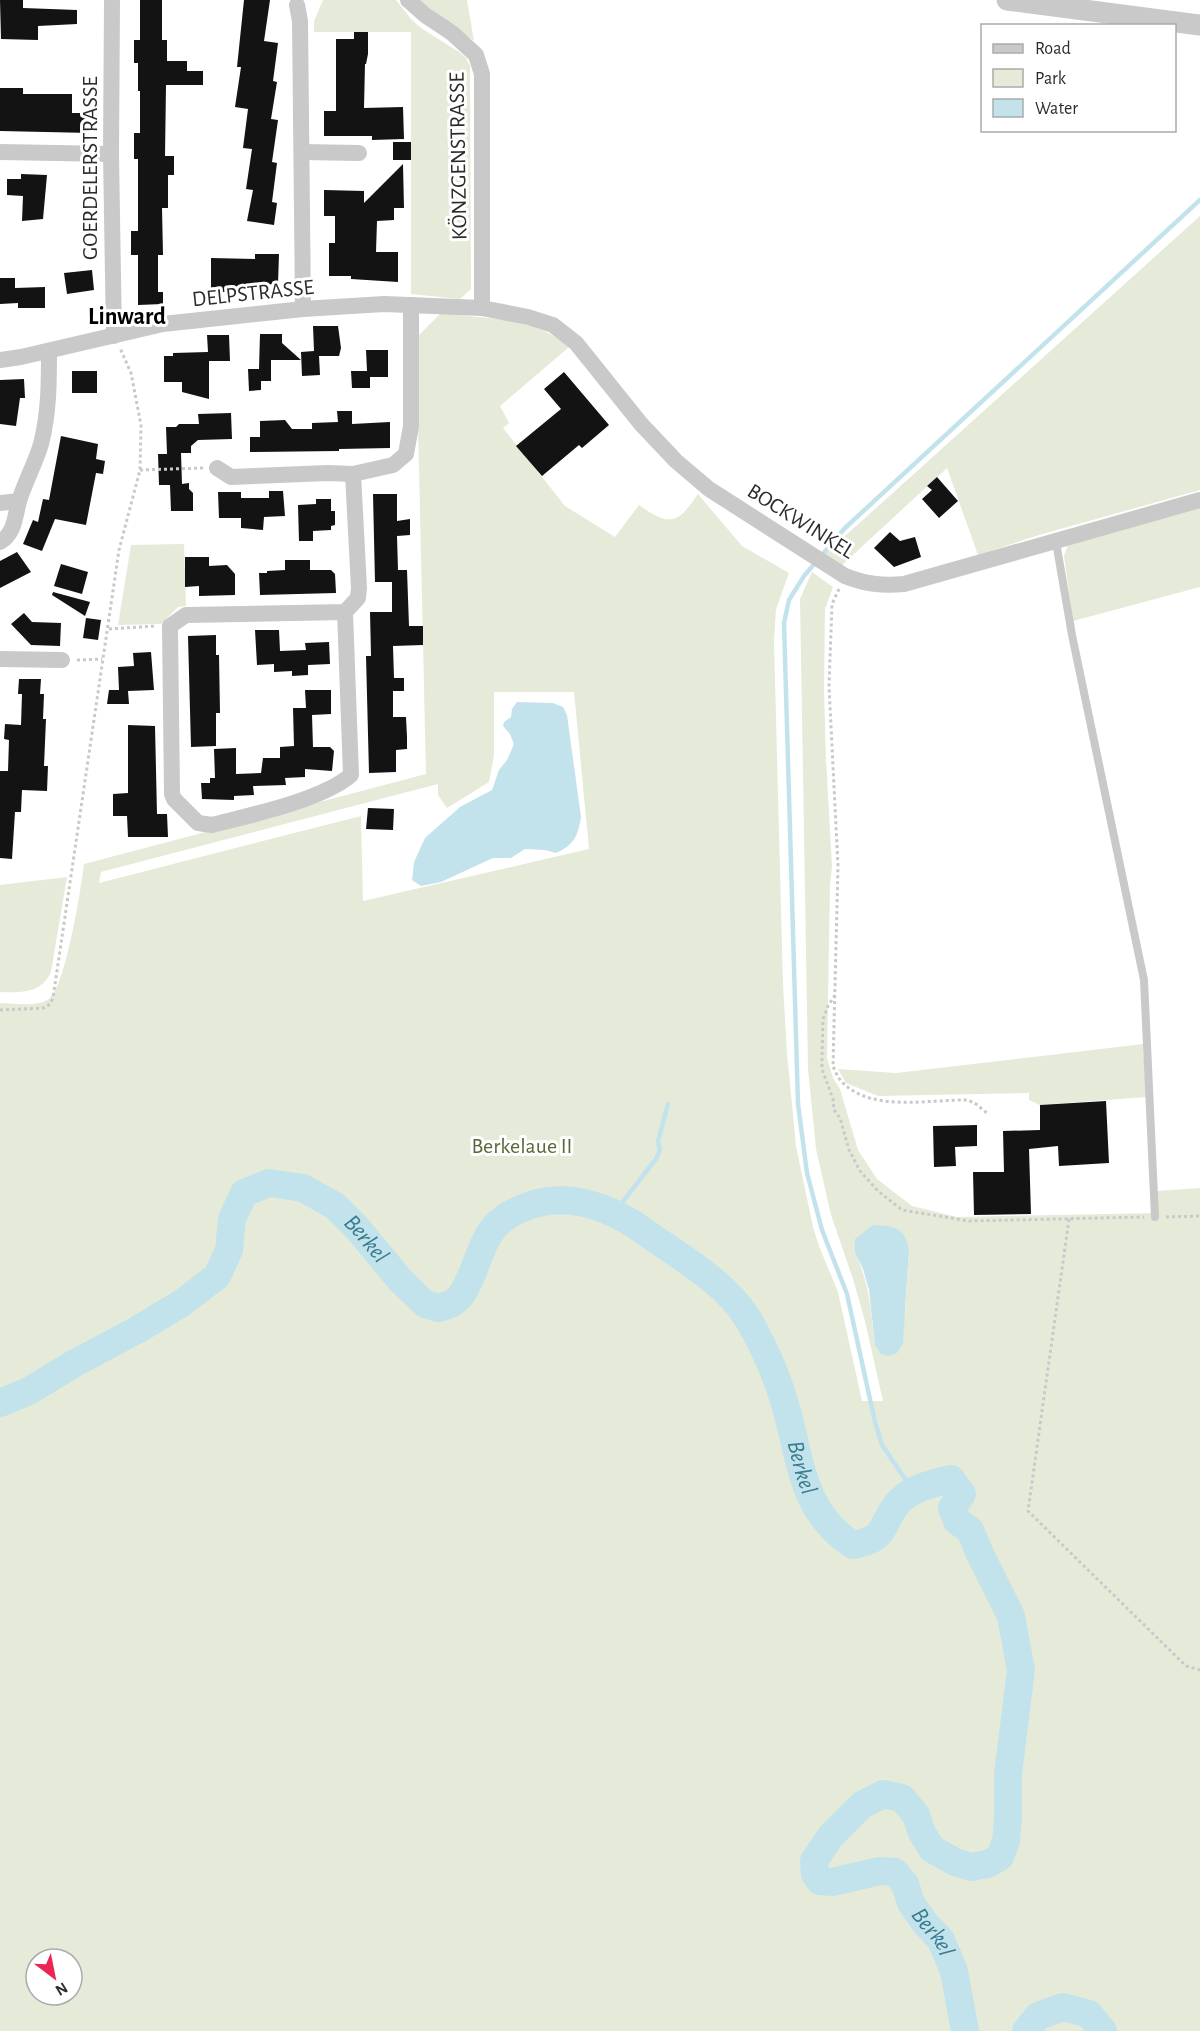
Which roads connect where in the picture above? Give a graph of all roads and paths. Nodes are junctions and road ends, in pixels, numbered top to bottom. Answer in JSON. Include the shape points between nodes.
{"nodes":[{"id":1,"x":112,"y":0,"type":"edge"},
{"id":2,"x":408,"y":0,"type":"edge"},
{"id":3,"x":1006,"y":0,"type":"edge"},
{"id":4,"x":297,"y":5,"type":"dead end"},
{"id":5,"x":1200,"y":25,"type":"edge"},
{"id":6,"x":0,"y":152,"type":"edge"},
{"id":7,"x":302,"y":152,"type":"junction"},
{"id":8,"x":359,"y":153,"type":"dead end"},
{"id":9,"x":111,"y":154,"type":"junction"},
{"id":10,"x":411,"y":305,"type":"junction"},
{"id":11,"x":442,"y":307,"type":"joint"},
{"id":12,"x":482,"y":308,"type":"junction"},
{"id":13,"x":303,"y":309,"type":"junction"},
{"id":14,"x":114,"y":336,"type":"junction"},
{"id":15,"x":49,"y":351,"type":"junction"},
{"id":16,"x":0,"y":360,"type":"edge"},
{"id":17,"x":217,"y":468,"type":"joint"},
{"id":18,"x":140,"y":470,"type":"junction"},
{"id":19,"x":353,"y":474,"type":"junction"},
{"id":20,"x":1200,"y":500,"type":"edge"},
{"id":21,"x":19,"y":501,"type":"junction"},
{"id":22,"x":0,"y":503,"type":"edge"},
{"id":23,"x":0,"y":542,"type":"edge"},
{"id":24,"x":1056,"y":542,"type":"junction"},
{"id":25,"x":845,"y":576,"type":"junction"},
{"id":26,"x":345,"y":612,"type":"junction"},
{"id":27,"x":170,"y":626,"type":"junction"},
{"id":28,"x":109,"y":628,"type":"junction"},
{"id":29,"x":0,"y":659,"type":"edge"},
{"id":30,"x":102,"y":659,"type":"junction"},
{"id":31,"x":62,"y":660,"type":"joint"},
{"id":32,"x":835,"y":994,"type":"junction"},
{"id":33,"x":0,"y":1010,"type":"edge"},
{"id":34,"x":988,"y":1114,"type":"dead end"},
{"id":35,"x":1200,"y":1216,"type":"edge"},
{"id":36,"x":1155,"y":1217,"type":"junction"},
{"id":37,"x":1069,"y":1219,"type":"junction"},
{"id":38,"x":1200,"y":1670,"type":"edge"}],
"edges":[{"from":1,"to":9,"type":"street","name":"GOERDELERSTRASSE"},
{"from":2,"to":12,"type":"street","name":"KÖNZGENSTRASSE","via":[[476,55],[482,74]]},
{"from":3,"to":5,"type":"street"},
{"from":4,"to":7,"type":"street"},
{"from":6,"to":9,"type":"street"},
{"from":7,"to":8,"type":"street"},
{"from":7,"to":13,"type":"street"},
{"from":9,"to":14,"type":"street","name":"GOERDELERSTRASSE"},
{"from":10,"to":11,"type":"street","name":"DELPSTRASSE"},
{"from":10,"to":13,"type":"street","name":"DELPSTRASSE"},
{"from":10,"to":19,"type":"street","via":[[411,426],[406,454],[393,465]]},
{"from":11,"to":12,"type":"street","name":"BOCKWINKEL"},
{"from":12,"to":25,"type":"street","name":"BOCKWINKEL","via":[[528,317],[568,335],[676,461],[709,489]]},
{"from":13,"to":14,"type":"street","name":"DELPSTRASSE","via":[[163,324]]},
{"from":14,"to":15,"type":"street","name":"DELPSTRASSE"},
{"from":14,"to":18,"type":"path","via":[[131,373],[141,425]]},
{"from":15,"to":16,"type":"street","name":"DELPSTRASSE"},
{"from":15,"to":21,"type":"street","via":[[46,419],[34,467]]},
{"from":17,"to":18,"type":"path"},
{"from":17,"to":19,"type":"street","via":[[231,477]]},
{"from":18,"to":28,"type":"path","via":[[119,550]]},
{"from":19,"to":26,"type":"street","via":[[359,588],[358,598]]},
{"from":20,"to":24,"type":"street","name":"BOCKWINKEL"},
{"from":21,"to":22,"type":"street"},
{"from":21,"to":23,"type":"street","via":[[11,532]]},
{"from":24,"to":25,"type":"street","name":"BOCKWINKEL","via":[[904,584],[862,583]]},
{"from":24,"to":36,"type":"lane","via":[[1144,980]]},
{"from":25,"to":32,"type":"path","via":[[832,604],[829,686],[838,866]]},
{"from":26,"to":27,"type":"street","via":[[186,615]]},
{"from":26,"to":27,"type":"street","via":[[351,775],[341,784],[314,795],[212,825],[198,823],[172,794]]},
{"from":27,"to":28,"type":"path"},
{"from":28,"to":30,"type":"path"},
{"from":29,"to":31,"type":"street"},
{"from":30,"to":31,"type":"path"},
{"from":30,"to":33,"type":"path","via":[[53,998],[44,1008]]},
{"from":32,"to":34,"type":"path","via":[[832,1066],[841,1081],[859,1094],[883,1101],[968,1100]]},
{"from":32,"to":37,"type":"path","via":[[824,1019],[822,1069],[849,1150],[860,1171],[878,1191],[902,1210],[969,1221]]},
{"from":35,"to":36,"type":"path"},
{"from":36,"to":37,"type":"path"},
{"from":37,"to":38,"type":"path","via":[[1028,1511],[1186,1666]]}]}
